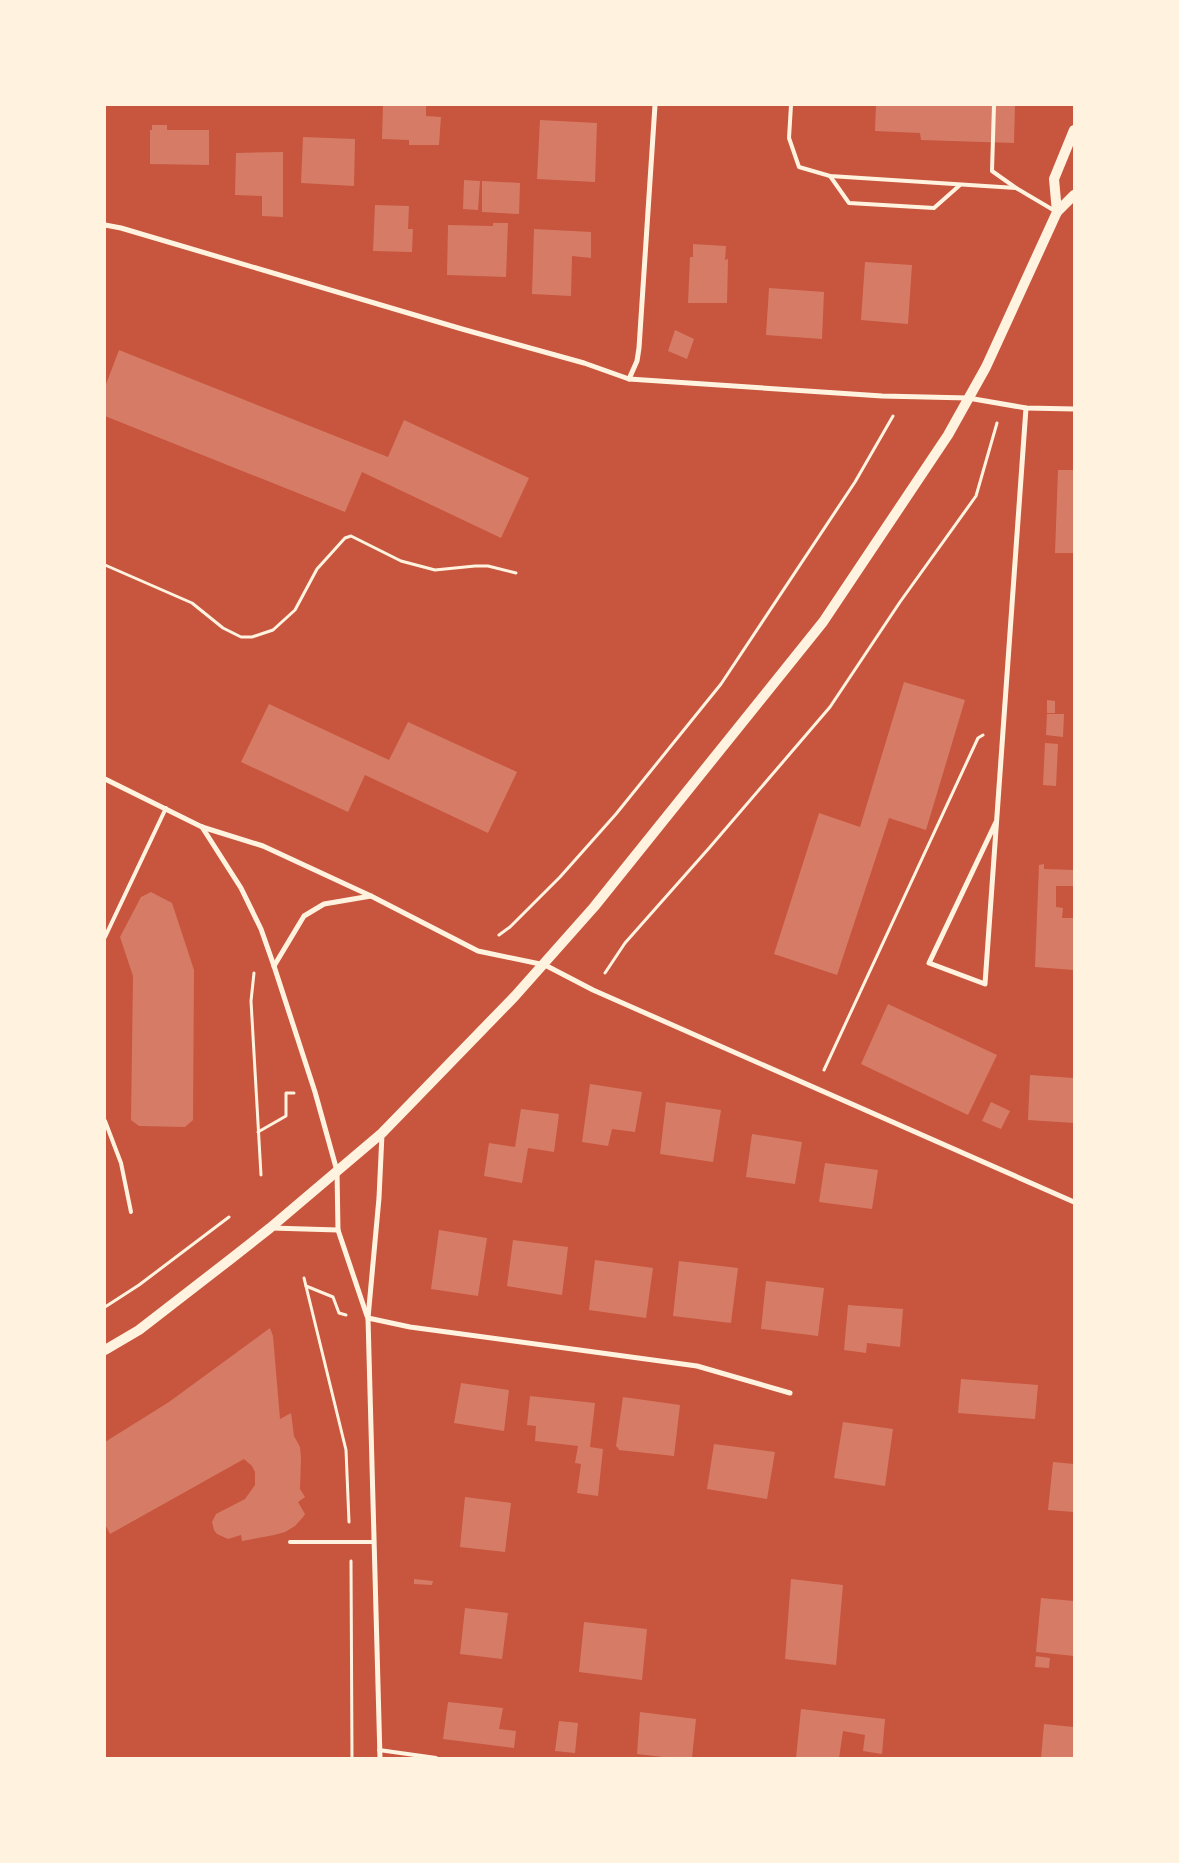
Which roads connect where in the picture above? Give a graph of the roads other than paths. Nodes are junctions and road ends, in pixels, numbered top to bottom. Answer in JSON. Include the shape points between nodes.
{"nodes":[{"id":1,"x":654,"y":105,"type":"edge"},
{"id":2,"x":791,"y":105,"type":"edge"},
{"id":3,"x":994,"y":105,"type":"edge"},
{"id":4,"x":1074,"y":130,"type":"edge"},
{"id":5,"x":830,"y":176,"type":"junction"},
{"id":6,"x":960,"y":185,"type":"junction"},
{"id":7,"x":1016,"y":188,"type":"junction"},
{"id":8,"x":1074,"y":195,"type":"edge"},
{"id":9,"x":1057,"y":212,"type":"junction"},
{"id":10,"x":105,"y":225,"type":"edge"},
{"id":11,"x":630,"y":379,"type":"junction"},
{"id":12,"x":968,"y":398,"type":"junction"},
{"id":13,"x":1026,"y":408,"type":"junction"},
{"id":14,"x":1074,"y":409,"type":"edge"},
{"id":15,"x":105,"y":779,"type":"edge"},
{"id":16,"x":166,"y":808,"type":"junction"},
{"id":17,"x":996,"y":822,"type":"junction"},
{"id":18,"x":202,"y":827,"type":"junction"},
{"id":19,"x":371,"y":896,"type":"junction"},
{"id":20,"x":105,"y":937,"type":"edge"},
{"id":21,"x":545,"y":965,"type":"junction"},
{"id":22,"x":274,"y":966,"type":"junction"},
{"id":23,"x":105,"y":1121,"type":"edge"},
{"id":24,"x":382,"y":1133,"type":"junction"},
{"id":25,"x":337,"y":1172,"type":"junction"},
{"id":26,"x":1074,"y":1202,"type":"edge"},
{"id":27,"x":131,"y":1212,"type":"dead end"},
{"id":28,"x":270,"y":1228,"type":"junction"},
{"id":29,"x":338,"y":1230,"type":"junction"},
{"id":30,"x":368,"y":1318,"type":"junction"},
{"id":31,"x":105,"y":1350,"type":"edge"},
{"id":32,"x":790,"y":1393,"type":"dead end"},
{"id":33,"x":290,"y":1542,"type":"dead end"},
{"id":34,"x":374,"y":1542,"type":"junction"},
{"id":35,"x":379,"y":1750,"type":"junction"},
{"id":36,"x":380,"y":1758,"type":"edge"},
{"id":37,"x":436,"y":1758,"type":"edge"}],
"edges":[{"from":1,"to":11,"type":"street","via":[[638,361]]},
{"from":2,"to":5,"type":"lane","via":[[789,138],[799,167]]},
{"from":3,"to":7,"type":"lane","via":[[992,171]]},
{"from":4,"to":9,"type":"main road","via":[[1054,179]]},
{"from":5,"to":6,"type":"lane"},
{"from":5,"to":6,"type":"lane","via":[[849,203],[934,208]]},
{"from":6,"to":7,"type":"lane"},
{"from":7,"to":9,"type":"lane"},
{"from":8,"to":9,"type":"main road"},
{"from":9,"to":12,"type":"main road","via":[[986,367]]},
{"from":10,"to":11,"type":"street"},
{"from":11,"to":12,"type":"street","via":[[903,398]]},
{"from":12,"to":13,"type":"street"},
{"from":12,"to":21,"type":"main road","via":[[948,435],[823,622]]},
{"from":13,"to":14,"type":"street"},
{"from":13,"to":17,"type":"street"},
{"from":15,"to":16,"type":"street"},
{"from":16,"to":18,"type":"street"},
{"from":16,"to":20,"type":"lane"},
{"from":17,"to":17,"type":"street","via":[[994,841],[985,984],[929,963]]},
{"from":18,"to":19,"type":"street","via":[[263,846]]},
{"from":18,"to":22,"type":"street","via":[[241,888]]},
{"from":19,"to":21,"type":"street","via":[[478,951]]},
{"from":19,"to":22,"type":"street","via":[[324,904],[304,916]]},
{"from":21,"to":24,"type":"main road"},
{"from":21,"to":26,"type":"street","via":[[593,990]]},
{"from":22,"to":25,"type":"street"},
{"from":23,"to":27,"type":"lane","via":[[122,1162]]},
{"from":24,"to":25,"type":"main road"},
{"from":24,"to":30,"type":"street"},
{"from":25,"to":28,"type":"main road"},
{"from":25,"to":29,"type":"street"},
{"from":28,"to":29,"type":"street"},
{"from":28,"to":31,"type":"main road","via":[[139,1330]]},
{"from":29,"to":30,"type":"street"},
{"from":30,"to":32,"type":"street","via":[[410,1327],[697,1366]]},
{"from":30,"to":34,"type":"street"},
{"from":33,"to":34,"type":"lane"},
{"from":34,"to":35,"type":"street"},
{"from":35,"to":36,"type":"street"},
{"from":35,"to":37,"type":"lane"}]}
